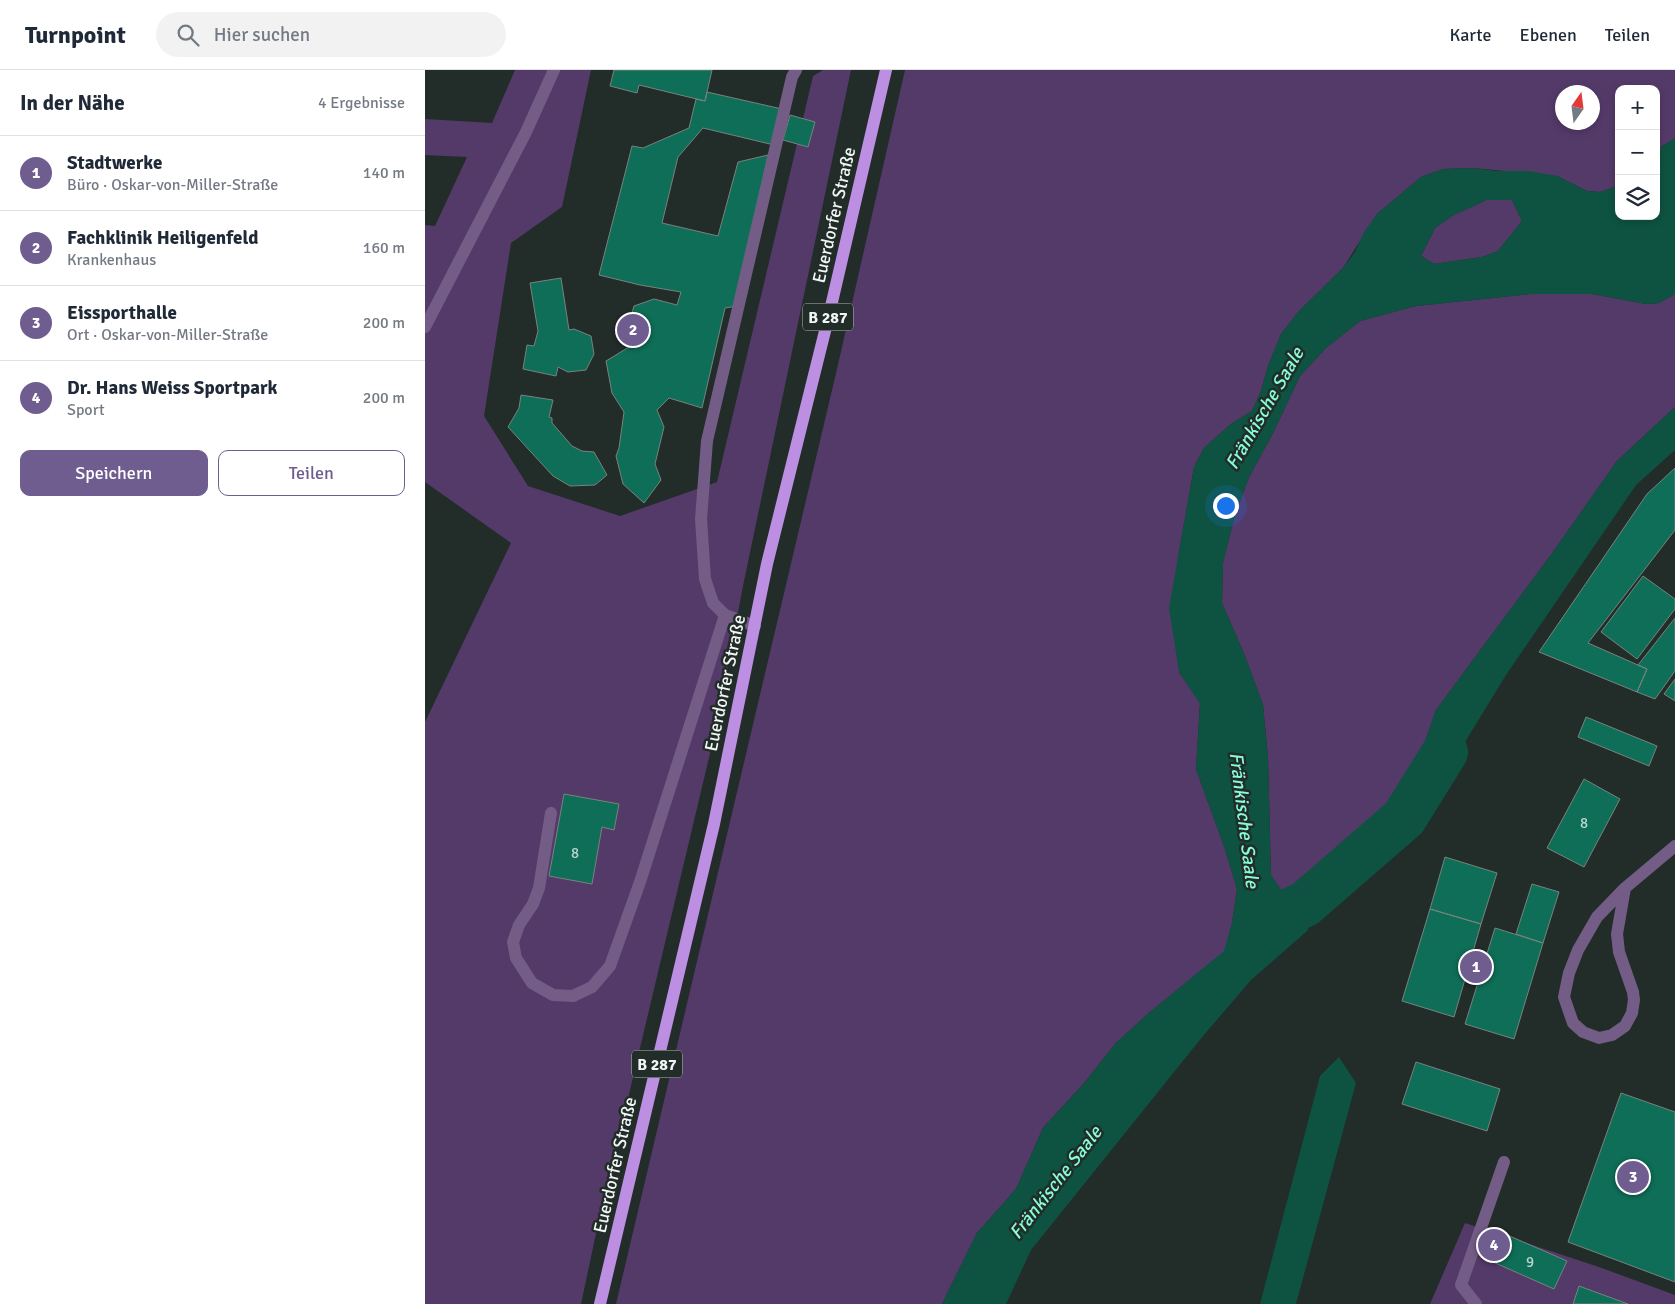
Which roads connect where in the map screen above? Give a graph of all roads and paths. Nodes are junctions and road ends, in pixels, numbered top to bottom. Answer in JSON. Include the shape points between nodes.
{"nodes":[{"id":1,"x":554,"y":70,"type":"edge"},
{"id":2,"x":796,"y":70,"type":"edge"},
{"id":3,"x":886,"y":70,"type":"edge"},
{"id":4,"x":425,"y":327,"type":"edge"},
{"id":5,"x":725,"y":615,"type":"junction"},
{"id":6,"x":755,"y":626,"type":"junction"},
{"id":7,"x":551,"y":813,"type":"dead end"},
{"id":8,"x":1675,"y":846,"type":"edge"},
{"id":9,"x":1625,"y":888,"type":"junction"},
{"id":10,"x":1504,"y":1162,"type":"dead end"},
{"id":11,"x":600,"y":1304,"type":"edge"},
{"id":12,"x":1476,"y":1304,"type":"edge"}],
"edges":[{"from":1,"to":4,"type":"street","via":[[527,132]]},
{"from":2,"to":5,"type":"street","via":[[707,441],[701,519],[705,579],[713,603]]},
{"from":3,"to":6,"type":"main road","name":"Euerdorfer Straße","number":"B 287","via":[[767,564]]},
{"from":5,"to":6,"type":"street"},
{"from":5,"to":7,"type":"street","via":[[610,966],[592,987],[573,996],[553,995],[532,983],[516,958],[513,942],[539,888]]},
{"from":6,"to":11,"type":"main road","name":"Euerdorfer Straße","number":"B 287","via":[[714,824]]},
{"from":8,"to":9,"type":"street"},
{"from":9,"to":9,"type":"street","via":[[1597,916],[1586,934],[1569,973],[1564,997],[1573,1023],[1583,1032],[1599,1038],[1612,1035],[1625,1026],[1632,1013],[1633,992],[1619,952],[1617,934]]},
{"from":10,"to":12,"type":"street","via":[[1461,1285]]}]}
